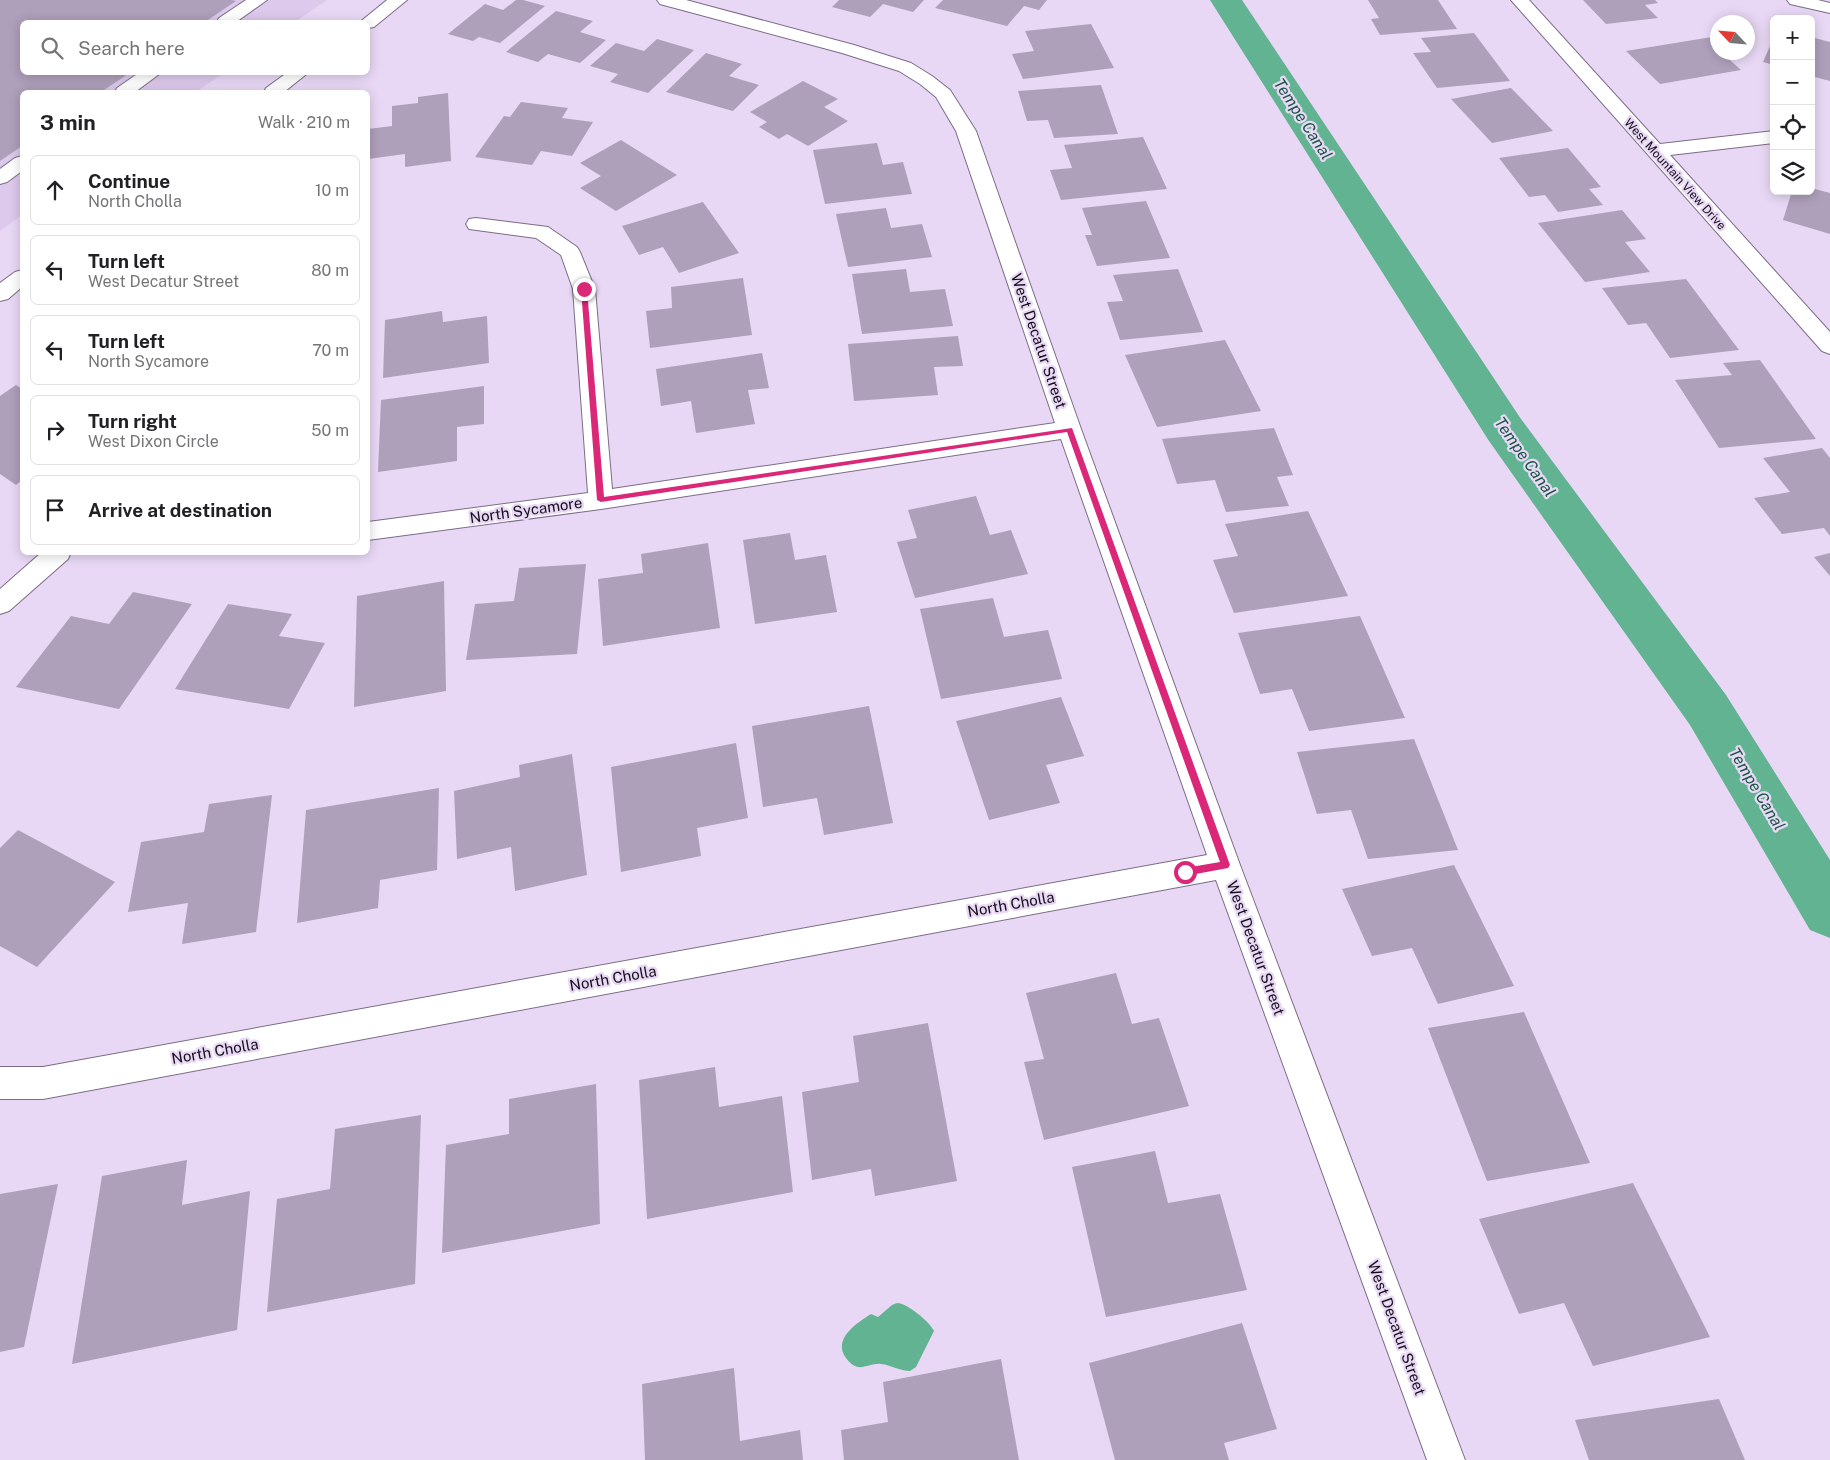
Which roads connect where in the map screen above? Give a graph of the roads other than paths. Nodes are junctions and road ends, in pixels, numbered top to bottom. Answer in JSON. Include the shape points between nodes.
{"nodes":[{"id":1,"x":258,"y":0,"type":"edge"},
{"id":2,"x":398,"y":0,"type":"edge"},
{"id":3,"x":1520,"y":0,"type":"edge"},
{"id":4,"x":1796,"y":0,"type":"edge"},
{"id":5,"x":676,"y":1,"type":"edge"},
{"id":6,"x":1830,"y":8,"type":"edge"},
{"id":7,"x":228,"y":20,"type":"edge"},
{"id":8,"x":370,"y":21,"type":"edge"},
{"id":9,"x":149,"y":75,"type":"edge"},
{"id":10,"x":296,"y":75,"type":"edge"},
{"id":11,"x":127,"y":90,"type":"edge"},
{"id":12,"x":276,"y":90,"type":"edge"},
{"id":13,"x":1770,"y":137,"type":"edge"},
{"id":14,"x":1654,"y":151,"type":"junction"},
{"id":15,"x":20,"y":163,"type":"edge"},
{"id":16,"x":0,"y":178,"type":"edge"},
{"id":17,"x":476,"y":224,"type":"dead end"},
{"id":18,"x":20,"y":279,"type":"edge"},
{"id":19,"x":0,"y":294,"type":"edge"},
{"id":20,"x":1830,"y":346,"type":"edge"},
{"id":21,"x":1069,"y":429,"type":"junction"},
{"id":22,"x":601,"y":500,"type":"junction"},
{"id":23,"x":370,"y":531,"type":"edge"},
{"id":24,"x":56,"y":555,"type":"edge"},
{"id":25,"x":0,"y":604,"type":"edge"},
{"id":26,"x":1225,"y":865,"type":"junction"},
{"id":27,"x":0,"y":1083,"type":"edge"},
{"id":28,"x":1446,"y":1460,"type":"edge"}],
"edges":[{"from":1,"to":7,"type":"street"},
{"from":2,"to":8,"type":"street"},
{"from":3,"to":14,"type":"street","name":"West Mountain View Drive"},
{"from":4,"to":6,"type":"street"},
{"from":5,"to":21,"type":"street","name":"West Decatur Street","via":[[905,68],[943,94],[966,131]]},
{"from":9,"to":11,"type":"street"},
{"from":10,"to":12,"type":"street"},
{"from":13,"to":14,"type":"street"},
{"from":14,"to":20,"type":"street","name":"West Mountain View Drive"},
{"from":15,"to":16,"type":"street"},
{"from":17,"to":22,"type":"street","via":[[540,232],[570,252],[584,289]]},
{"from":18,"to":19,"type":"street"},
{"from":21,"to":22,"type":"street","name":"North Sycamore"},
{"from":21,"to":26,"type":"street","name":"West Decatur Street"},
{"from":22,"to":23,"type":"street","name":"North Sycamore"},
{"from":24,"to":25,"type":"street"},
{"from":26,"to":27,"type":"street","name":"North Cholla","via":[[53,1081]]},
{"from":26,"to":28,"type":"street","name":"West Decatur Street"}]}
